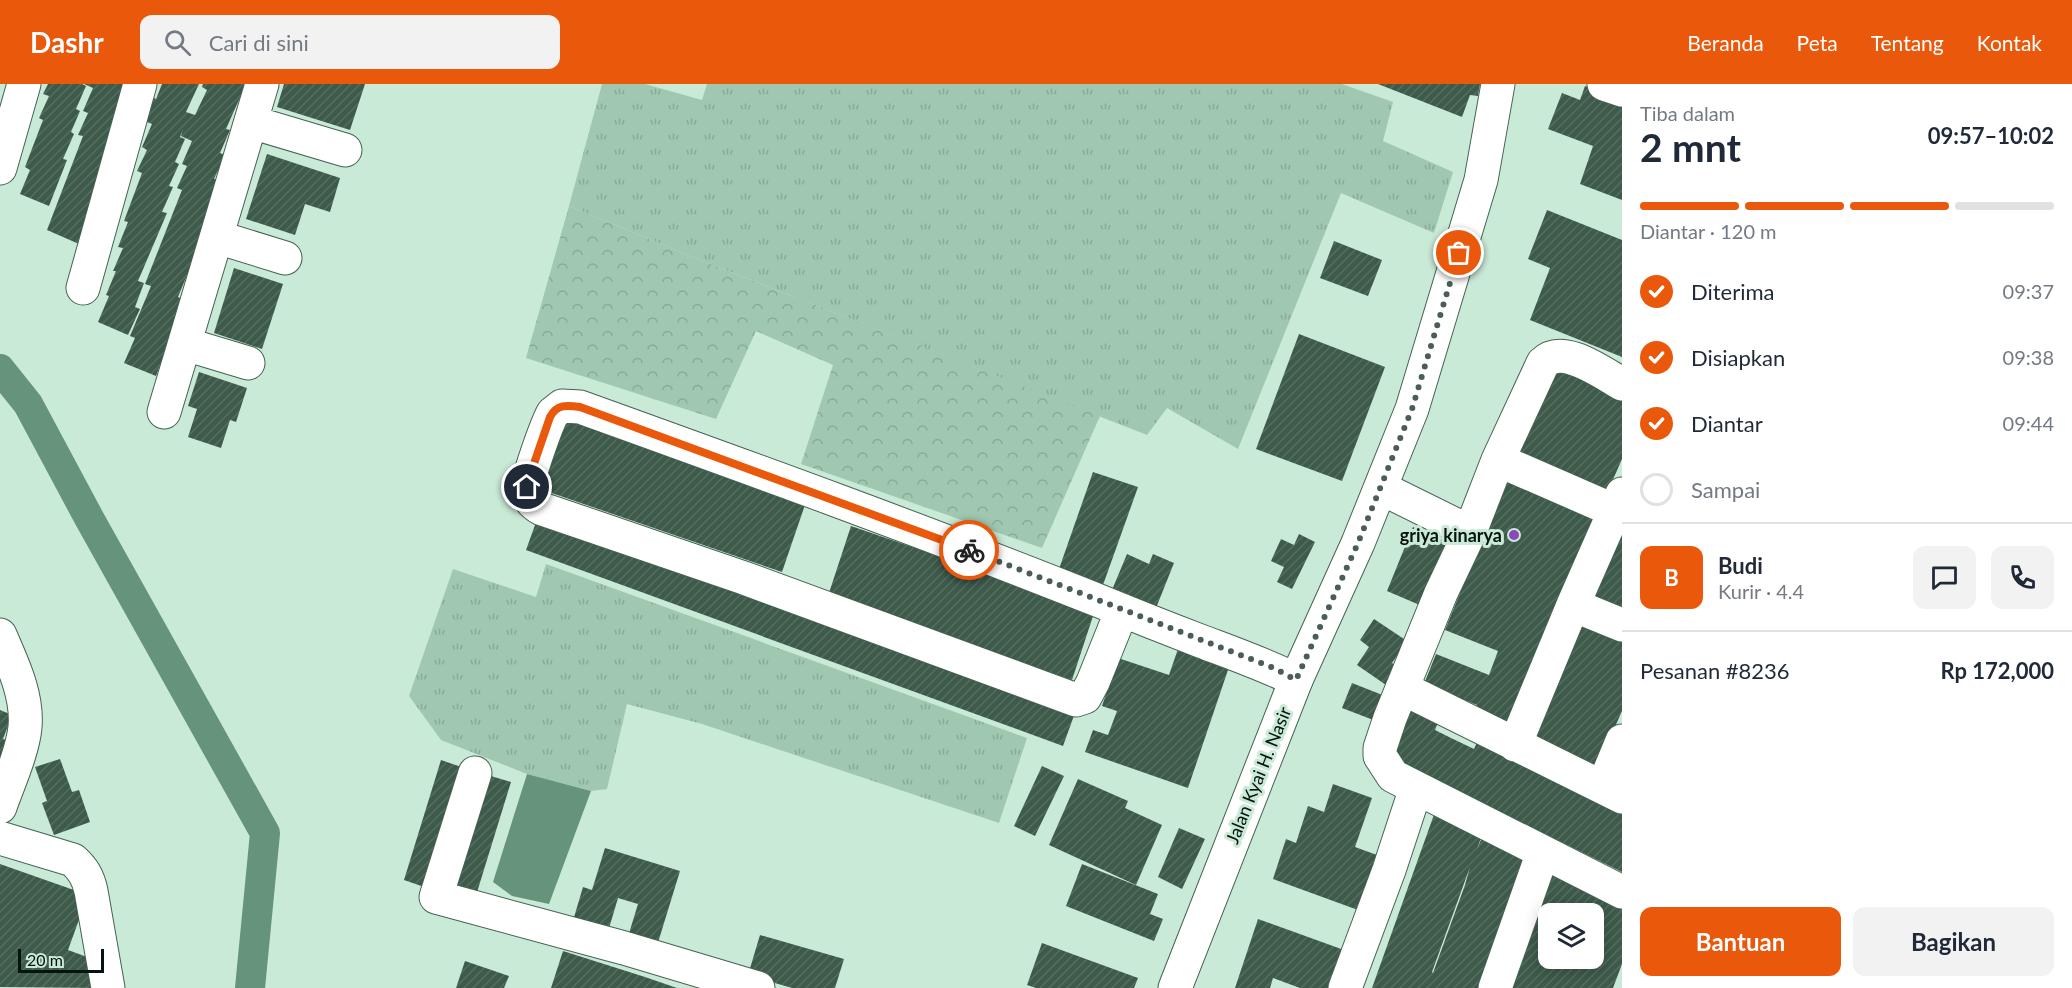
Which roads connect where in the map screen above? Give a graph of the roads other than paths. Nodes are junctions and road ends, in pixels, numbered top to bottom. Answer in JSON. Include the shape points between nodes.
{"nodes":[{"id":1,"x":24,"y":84,"type":"edge"},
{"id":2,"x":140,"y":84,"type":"edge"},
{"id":3,"x":262,"y":84,"type":"edge"},
{"id":4,"x":1498,"y":84,"type":"edge"},
{"id":5,"x":1604,"y":84,"type":"edge"},
{"id":6,"x":1622,"y":90,"type":"edge"},
{"id":7,"x":251,"y":122,"type":"junction"},
{"id":8,"x":345,"y":150,"type":"dead end"},
{"id":9,"x":0,"y":168,"type":"edge"},
{"id":10,"x":217,"y":237,"type":"junction"},
{"id":11,"x":285,"y":258,"type":"dead end"},
{"id":12,"x":82,"y":288,"type":"dead end"},
{"id":13,"x":185,"y":344,"type":"junction"},
{"id":14,"x":248,"y":363,"type":"dead end"},
{"id":15,"x":1622,"y":384,"type":"edge"},
{"id":16,"x":164,"y":412,"type":"dead end"},
{"id":17,"x":1498,"y":460,"type":"junction"},
{"id":18,"x":1401,"y":498,"type":"junction"},
{"id":19,"x":1620,"y":507,"type":"edge"},
{"id":20,"x":1470,"y":532,"type":"junction"},
{"id":21,"x":1572,"y":605,"type":"junction"},
{"id":22,"x":1122,"y":610,"type":"junction"},
{"id":23,"x":1622,"y":625,"type":"edge"},
{"id":24,"x":0,"y":634,"type":"edge"},
{"id":25,"x":1296,"y":680,"type":"junction"},
{"id":26,"x":1402,"y":688,"type":"junction"},
{"id":27,"x":1622,"y":741,"type":"edge"},
{"id":28,"x":1515,"y":745,"type":"junction"},
{"id":29,"x":475,"y":773,"type":"dead end"},
{"id":30,"x":1416,"y":788,"type":"junction"},
{"id":31,"x":1612,"y":792,"type":"edge"},
{"id":32,"x":0,"y":807,"type":"edge"},
{"id":33,"x":0,"y":838,"type":"edge"},
{"id":34,"x":1543,"y":852,"type":"junction"},
{"id":35,"x":1622,"y":892,"type":"edge"},
{"id":36,"x":741,"y":985,"type":"edge"},
{"id":37,"x":108,"y":988,"type":"edge"},
{"id":38,"x":1174,"y":988,"type":"edge"},
{"id":39,"x":1345,"y":988,"type":"edge"},
{"id":40,"x":1495,"y":988,"type":"edge"}],
"edges":[{"from":1,"to":9,"type":"street"},
{"from":2,"to":12,"type":"street"},
{"from":3,"to":7,"type":"street"},
{"from":4,"to":18,"type":"street","name":"Jalan Kyai H. Nasir","via":[[1481,180],[1412,409]]},
{"from":5,"to":6,"type":"street"},
{"from":7,"to":8,"type":"street"},
{"from":7,"to":10,"type":"street"},
{"from":10,"to":11,"type":"street"},
{"from":10,"to":13,"type":"street"},
{"from":13,"to":14,"type":"street"},
{"from":13,"to":16,"type":"street"},
{"from":15,"to":17,"type":"street","via":[[1572,358],[1548,358]]},
{"from":17,"to":19,"type":"street"},
{"from":17,"to":20,"type":"street"},
{"from":18,"to":20,"type":"street"},
{"from":18,"to":25,"type":"street","name":"Jalan Kyai H. Nasir","via":[[1358,543]]},
{"from":19,"to":21,"type":"street"},
{"from":20,"to":26,"type":"street"},
{"from":21,"to":23,"type":"street"},
{"from":21,"to":28,"type":"street"},
{"from":22,"to":22,"type":"street","via":[[580,407],[562,406],[553,413],[528,481],[530,500],[542,509],[1077,700],[1084,697],[1093,682]]},
{"from":22,"to":25,"type":"street"},
{"from":24,"to":32,"type":"street","via":[[16,672],[25,728]]},
{"from":25,"to":38,"type":"street","name":"Jalan Kyai H. Nasir"},
{"from":26,"to":28,"type":"street"},
{"from":26,"to":30,"type":"street","via":[[1380,756],[1393,776]]},
{"from":27,"to":31,"type":"street"},
{"from":28,"to":31,"type":"street"},
{"from":29,"to":36,"type":"street","via":[[436,897]]},
{"from":30,"to":34,"type":"street"},
{"from":30,"to":39,"type":"street"},
{"from":33,"to":37,"type":"street","via":[[73,860],[82,868],[90,885]]},
{"from":34,"to":35,"type":"street"},
{"from":34,"to":40,"type":"street"}]}
